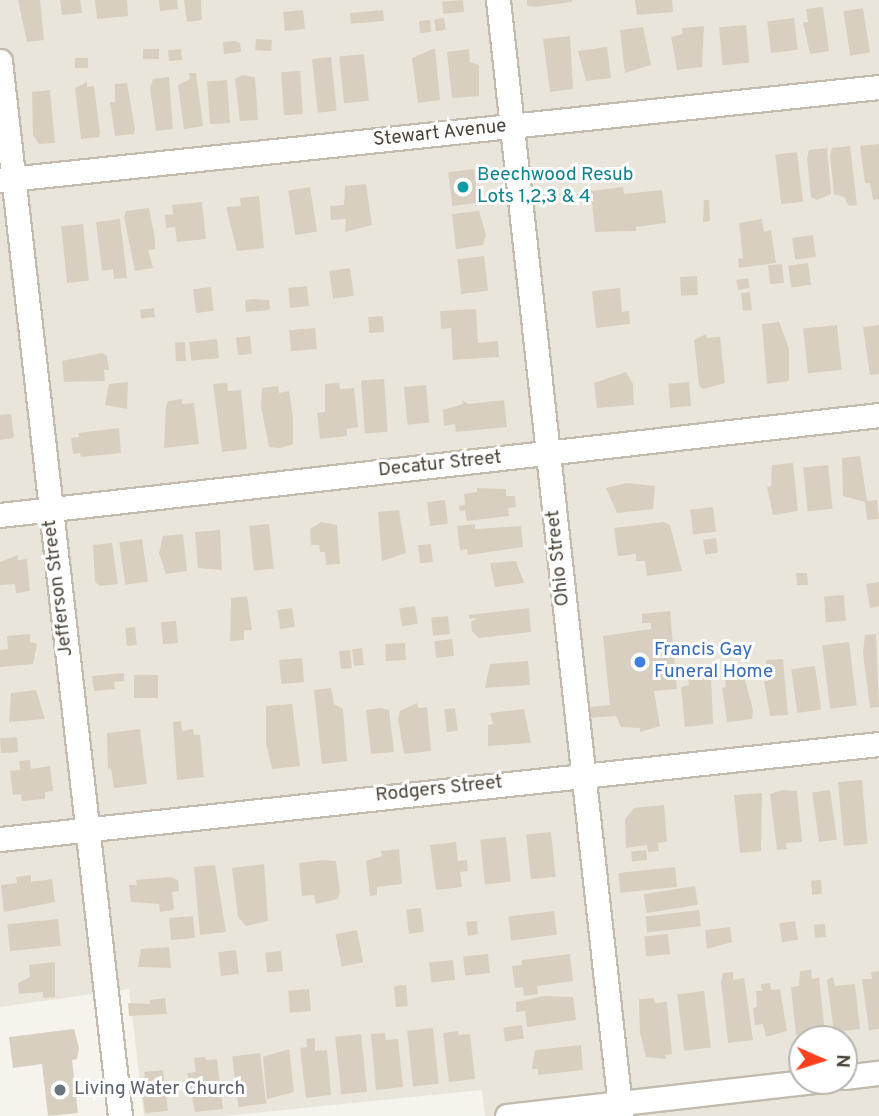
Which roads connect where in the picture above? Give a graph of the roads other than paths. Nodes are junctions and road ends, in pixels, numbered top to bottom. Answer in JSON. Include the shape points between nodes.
{"nodes":[{"id":1,"x":498,"y":0,"type":"edge"},
{"id":2,"x":0,"y":61,"type":"edge"},
{"id":3,"x":879,"y":86,"type":"edge"},
{"id":4,"x":511,"y":126,"type":"junction"},
{"id":5,"x":6,"y":179,"type":"edge"},
{"id":6,"x":879,"y":415,"type":"edge"},
{"id":7,"x":547,"y":453,"type":"junction"},
{"id":8,"x":50,"y":509,"type":"junction"},
{"id":9,"x":0,"y":515,"type":"edge"},
{"id":10,"x":879,"y":744,"type":"edge"},
{"id":11,"x":583,"y":775,"type":"junction"},
{"id":12,"x":87,"y":829,"type":"junction"},
{"id":13,"x":0,"y":839,"type":"edge"},
{"id":14,"x":879,"y":1073,"type":"edge"},
{"id":15,"x":858,"y":1075,"type":"edge"},
{"id":16,"x":788,"y":1085,"type":"edge"},
{"id":17,"x":621,"y":1110,"type":"edge"},
{"id":18,"x":120,"y":1116,"type":"edge"},
{"id":19,"x":507,"y":1116,"type":"edge"}],
"edges":[{"from":1,"to":4,"type":"street","name":"Ohio Street"},
{"from":2,"to":5,"type":"street","name":"Jefferson Street"},
{"from":3,"to":4,"type":"street","name":"Stewart Avenue"},
{"from":4,"to":5,"type":"street","name":"Stewart Avenue"},
{"from":4,"to":7,"type":"street","name":"Ohio Street"},
{"from":5,"to":8,"type":"street","name":"Jefferson Street"},
{"from":6,"to":7,"type":"street","name":"Decatur Street"},
{"from":7,"to":8,"type":"street","name":"Decatur Street"},
{"from":7,"to":11,"type":"street","name":"Ohio Street"},
{"from":8,"to":9,"type":"street","name":"Decatur Street"},
{"from":8,"to":12,"type":"street","name":"Jefferson Street"},
{"from":10,"to":11,"type":"street","name":"Rodgers Street"},
{"from":11,"to":12,"type":"street","name":"Rodgers Street"},
{"from":11,"to":17,"type":"street","name":"Ohio Street"},
{"from":12,"to":13,"type":"street","name":"Rodgers Street"},
{"from":12,"to":18,"type":"street","name":"Jefferson Street"},
{"from":14,"to":15,"type":"street"},
{"from":16,"to":17,"type":"street"},
{"from":17,"to":19,"type":"street"}]}
